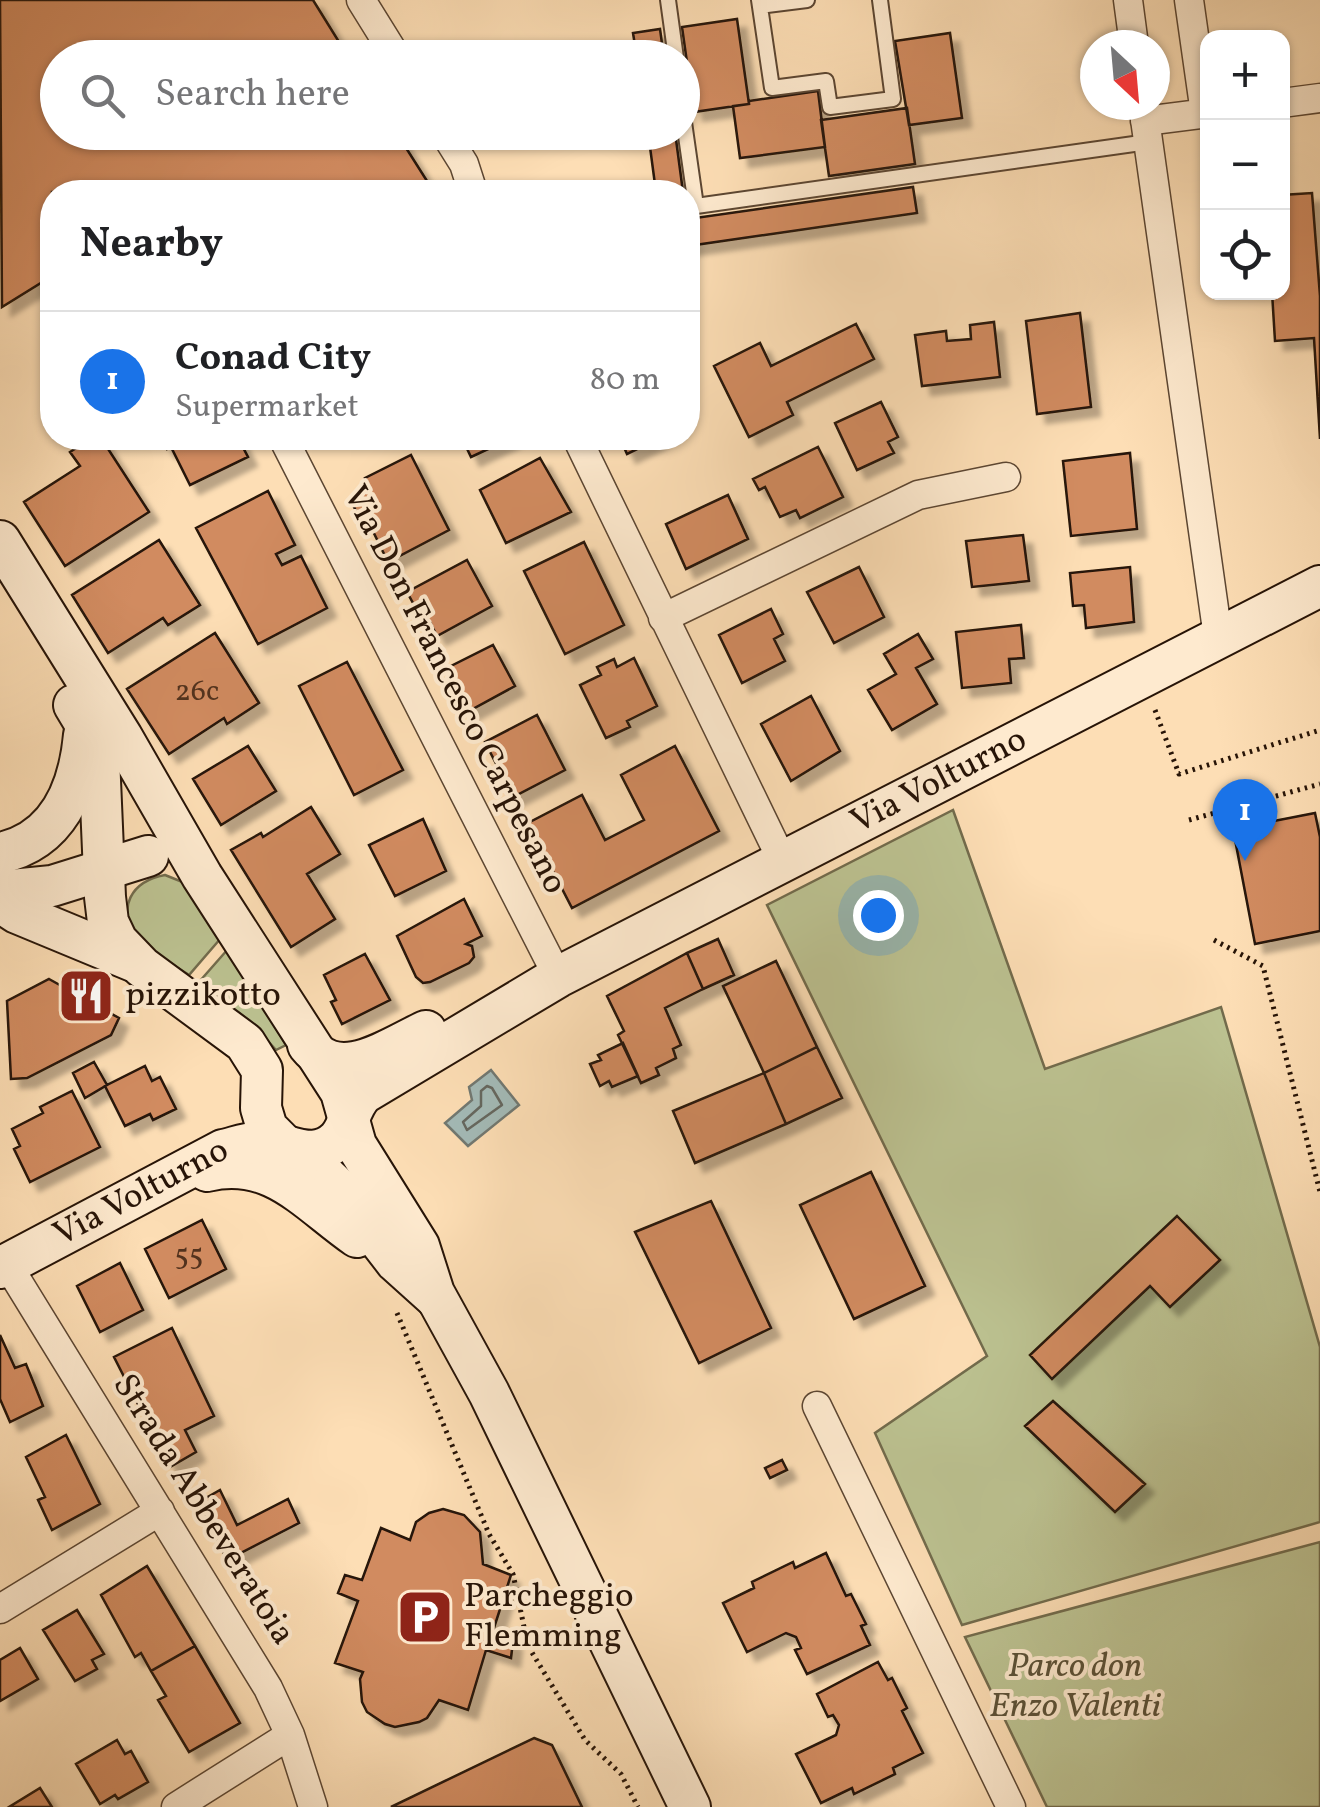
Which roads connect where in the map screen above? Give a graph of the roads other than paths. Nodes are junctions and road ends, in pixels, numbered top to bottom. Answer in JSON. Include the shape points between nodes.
{"nodes":[{"id":1,"x":361,"y":0,"type":"edge"},
{"id":2,"x":668,"y":0,"type":"edge"},
{"id":3,"x":807,"y":0,"type":"edge"},
{"id":4,"x":880,"y":0,"type":"edge"},
{"id":5,"x":1128,"y":0,"type":"edge"},
{"id":6,"x":1189,"y":0,"type":"edge"},
{"id":7,"x":759,"y":3,"type":"edge"},
{"id":8,"x":1132,"y":30,"type":"edge"},
{"id":9,"x":386,"y":40,"type":"edge"},
{"id":10,"x":674,"y":40,"type":"edge"},
{"id":11,"x":1200,"y":73,"type":"edge"},
{"id":12,"x":1320,"y":98,"type":"edge"},
{"id":13,"x":1290,"y":102,"type":"edge"},
{"id":14,"x":1200,"y":114,"type":"edge"},
{"id":15,"x":1145,"y":123,"type":"edge"},
{"id":16,"x":455,"y":150,"type":"edge"},
{"id":17,"x":688,"y":150,"type":"edge"},
{"id":18,"x":469,"y":180,"type":"edge"},
{"id":19,"x":692,"y":180,"type":"edge"},
{"id":20,"x":700,"y":205,"type":"edge"},
{"id":21,"x":289,"y":450,"type":"edge"},
{"id":22,"x":583,"y":450,"type":"edge"},
{"id":23,"x":1006,"y":477,"type":"dead end"},
{"id":24,"x":0,"y":541,"type":"edge"},
{"id":25,"x":1320,"y":586,"type":"edge"},
{"id":26,"x":0,"y":587,"type":"edge"},
{"id":27,"x":663,"y":618,"type":"junction"},
{"id":28,"x":1218,"y":638,"type":"junction"},
{"id":29,"x":78,"y":712,"type":"junction"},
{"id":30,"x":0,"y":853,"type":"edge"},
{"id":31,"x":148,"y":856,"type":"junction"},
{"id":32,"x":782,"y":860,"type":"junction"},
{"id":33,"x":103,"y":869,"type":"junction"},
{"id":34,"x":202,"y":876,"type":"junction"},
{"id":35,"x":0,"y":890,"type":"edge"},
{"id":36,"x":0,"y":902,"type":"edge"},
{"id":37,"x":107,"y":912,"type":"junction"},
{"id":38,"x":142,"y":966,"type":"junction"},
{"id":39,"x":558,"y":976,"type":"junction"},
{"id":40,"x":307,"y":1044,"type":"junction"},
{"id":41,"x":264,"y":1084,"type":"junction"},
{"id":42,"x":348,"y":1116,"type":"junction"},
{"id":43,"x":287,"y":1147,"type":"junction"},
{"id":44,"x":88,"y":1219,"type":"junction"},
{"id":45,"x":2,"y":1257,"type":"edge"},
{"id":46,"x":396,"y":1262,"type":"junction"},
{"id":47,"x":438,"y":1301,"type":"junction"},
{"id":48,"x":818,"y":1406,"type":"dead end"},
{"id":49,"x":160,"y":1511,"type":"junction"},
{"id":50,"x":0,"y":1609,"type":"edge"},
{"id":51,"x":290,"y":1735,"type":"junction"},
{"id":52,"x":176,"y":1807,"type":"edge"},
{"id":53,"x":313,"y":1807,"type":"edge"},
{"id":54,"x":690,"y":1807,"type":"edge"},
{"id":55,"x":1011,"y":1807,"type":"edge"}],
"edges":[{"from":1,"to":9,"type":"street"},
{"from":2,"to":10,"type":"lane"},
{"from":3,"to":7,"type":"lane"},
{"from":4,"to":7,"type":"lane","via":[[893,98],[830,106],[826,81],[772,88]]},
{"from":5,"to":8,"type":"street"},
{"from":6,"to":11,"type":"street"},
{"from":12,"to":13,"type":"street"},
{"from":14,"to":15,"type":"street"},
{"from":15,"to":20,"type":"lane"},
{"from":15,"to":28,"type":"street"},
{"from":16,"to":18,"type":"street"},
{"from":17,"to":19,"type":"lane"},
{"from":21,"to":39,"type":"street","name":"Via Don Francesco Carpesano"},
{"from":22,"to":27,"type":"street"},
{"from":23,"to":27,"type":"street","via":[[918,495]]},
{"from":24,"to":34,"type":"main road"},
{"from":25,"to":28,"type":"main road","name":"Via Volturno"},
{"from":26,"to":29,"type":"main road"},
{"from":27,"to":32,"type":"street"},
{"from":28,"to":32,"type":"main road","name":"Via Volturno"},
{"from":29,"to":30,"type":"main road","via":[[82,746],[61,815],[39,837]]},
{"from":29,"to":33,"type":"main road","via":[[99,757]]},
{"from":31,"to":33,"type":"main road"},
{"from":31,"to":34,"type":"main road","via":[[173,855]]},
{"from":31,"to":37,"type":"main road","via":[[117,879]]},
{"from":32,"to":39,"type":"main road","name":"Via Volturno"},
{"from":33,"to":35,"type":"main road","via":[[52,886]]},
{"from":33,"to":37,"type":"main road"},
{"from":34,"to":40,"type":"main road"},
{"from":36,"to":38,"type":"main road"},
{"from":37,"to":38,"type":"main road","via":[[117,941]]},
{"from":38,"to":41,"type":"main road","via":[[246,1043]]},
{"from":39,"to":40,"type":"main road","name":"Via Volturno","via":[[523,984],[353,1063],[328,1063]]},
{"from":39,"to":42,"type":"main road","name":"Via Volturno","via":[[364,1093]]},
{"from":40,"to":42,"type":"main road"},
{"from":41,"to":43,"type":"main road","via":[[264,1122]]},
{"from":41,"to":45,"type":"main road","name":"Via Volturno","via":[[238,1118]]},
{"from":42,"to":43,"type":"main road","name":"Via Volturno","via":[[326,1148]]},
{"from":42,"to":47,"type":"main road","via":[[356,1146],[415,1238]]},
{"from":43,"to":44,"type":"main road","name":"Via Volturno","via":[[256,1142],[223,1150]]},
{"from":43,"to":46,"type":"main road","via":[[350,1202]]},
{"from":44,"to":45,"type":"main road","name":"Via Volturno"},
{"from":44,"to":46,"type":"main road","via":[[205,1172],[252,1168],[286,1184]]},
{"from":45,"to":49,"type":"street","name":"Strada Abbeveratoia"},
{"from":46,"to":47,"type":"main road"},
{"from":47,"to":54,"type":"main road"},
{"from":48,"to":55,"type":"street"},
{"from":49,"to":50,"type":"street"},
{"from":49,"to":51,"type":"street","name":"Strada Abbeveratoia"},
{"from":51,"to":52,"type":"street"},
{"from":51,"to":53,"type":"street","name":"Strada Abbeveratoia"}]}
